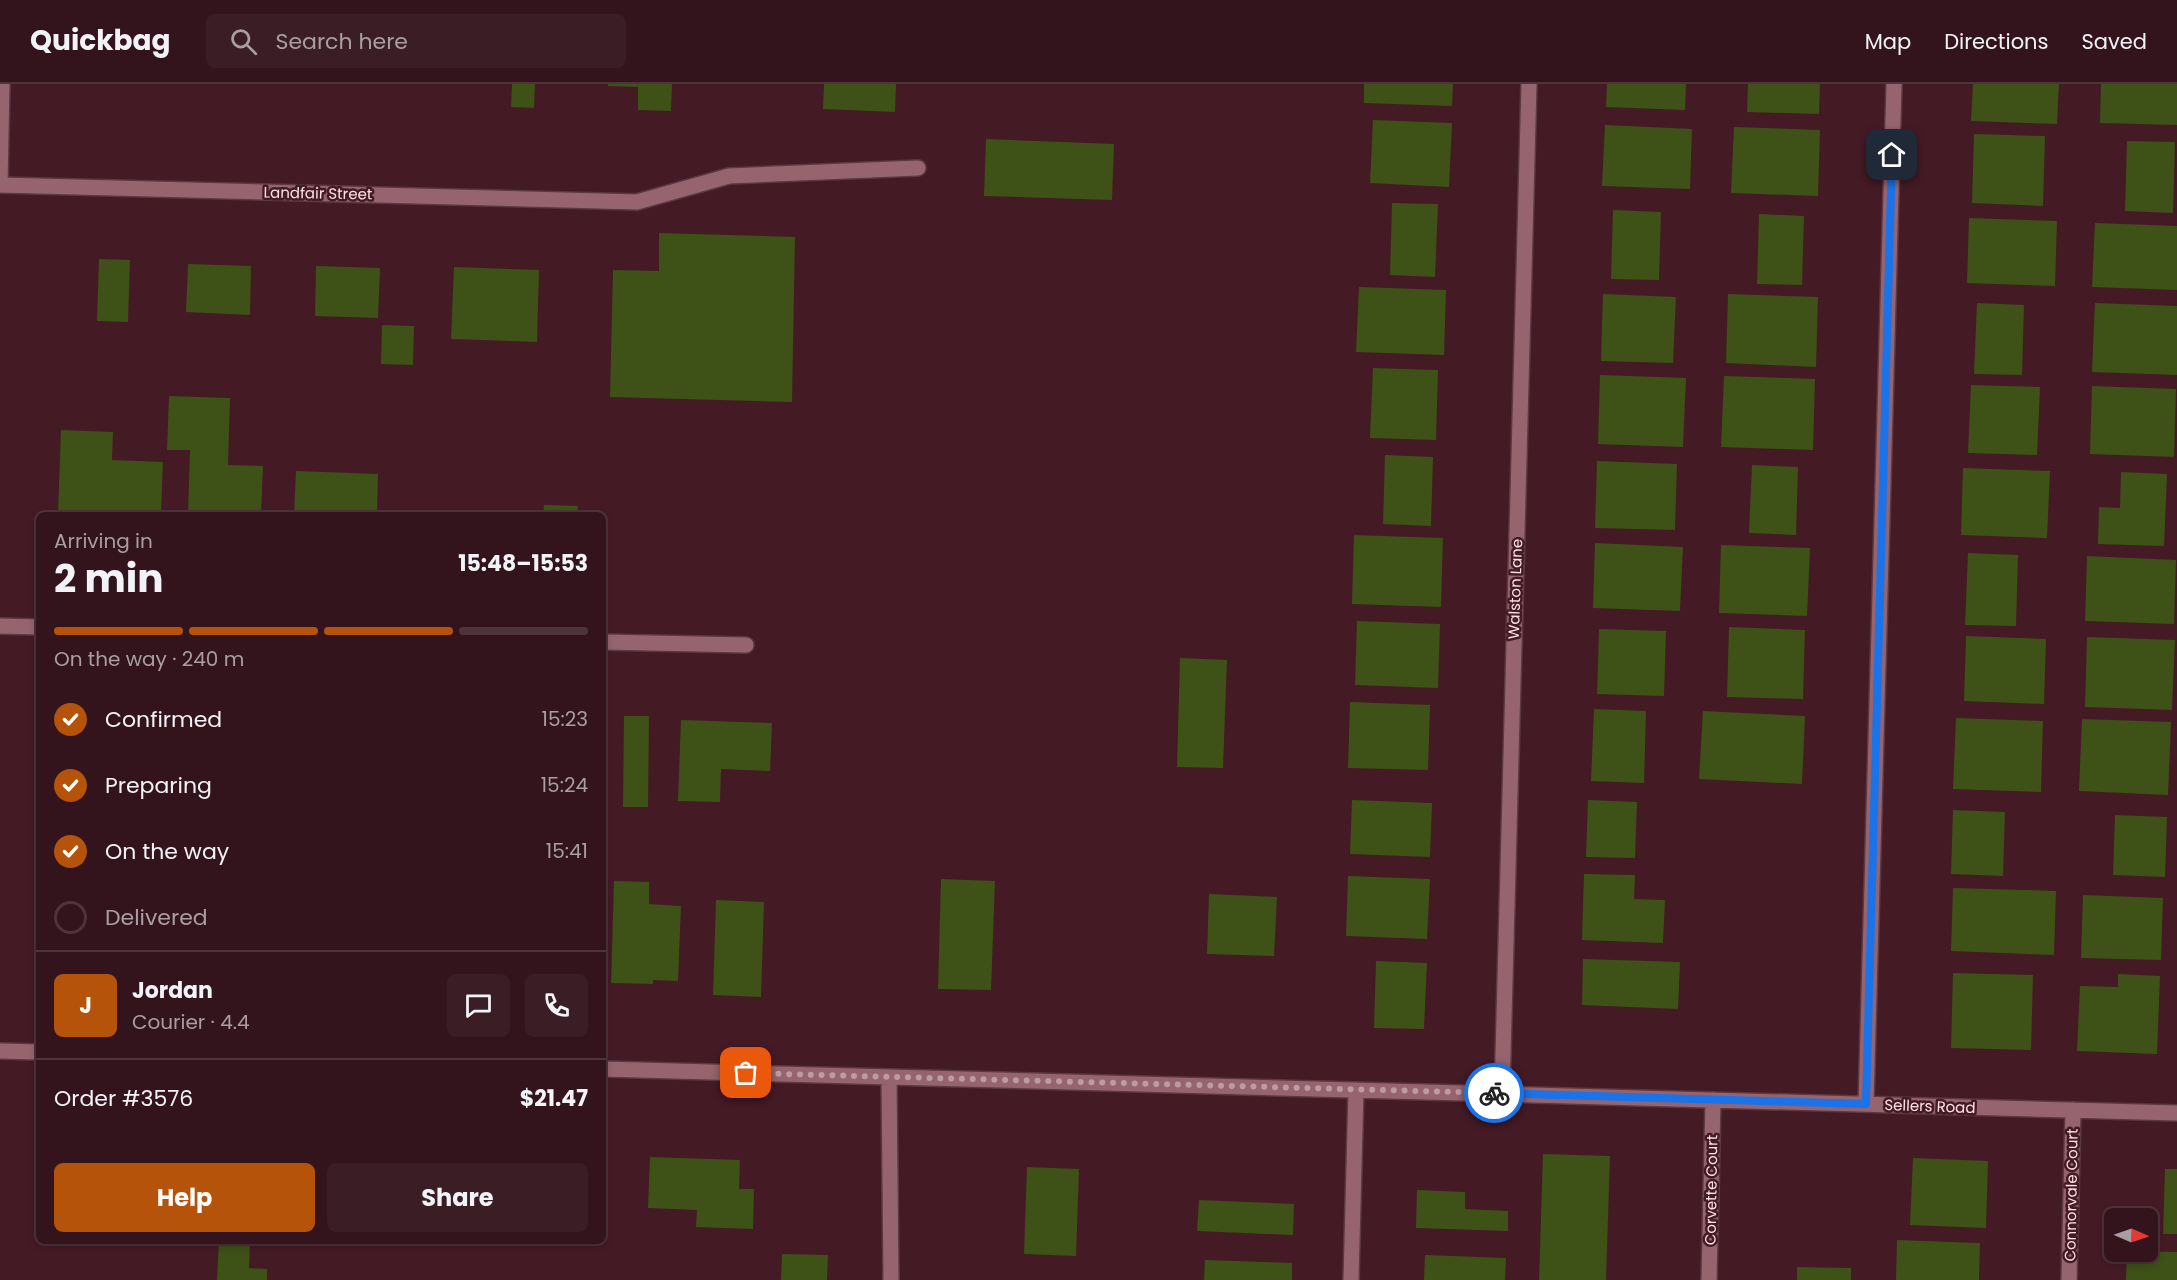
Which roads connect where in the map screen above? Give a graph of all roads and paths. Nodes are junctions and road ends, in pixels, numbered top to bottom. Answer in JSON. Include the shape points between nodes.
{"nodes":[{"id":1,"x":2,"y":84,"type":"edge"},
{"id":2,"x":1529,"y":84,"type":"edge"},
{"id":3,"x":1894,"y":84,"type":"edge"},
{"id":4,"x":918,"y":168,"type":"dead end"},
{"id":5,"x":0,"y":185,"type":"edge"},
{"id":6,"x":0,"y":626,"type":"edge"},
{"id":7,"x":36,"y":627,"type":"edge"},
{"id":8,"x":606,"y":642,"type":"edge"},
{"id":9,"x":746,"y":645,"type":"dead end"},
{"id":10,"x":0,"y":1051,"type":"edge"},
{"id":11,"x":36,"y":1052,"type":"edge"},
{"id":12,"x":606,"y":1069,"type":"edge"},
{"id":13,"x":889,"y":1077,"type":"junction"},
{"id":14,"x":1356,"y":1090,"type":"junction"},
{"id":15,"x":1502,"y":1093,"type":"junction"},
{"id":16,"x":1713,"y":1100,"type":"junction"},
{"id":17,"x":1866,"y":1104,"type":"junction"},
{"id":18,"x":2073,"y":1110,"type":"junction"},
{"id":19,"x":2177,"y":1113,"type":"edge"},
{"id":20,"x":891,"y":1280,"type":"edge"},
{"id":21,"x":1351,"y":1280,"type":"edge"},
{"id":22,"x":1709,"y":1280,"type":"edge"},
{"id":23,"x":2069,"y":1280,"type":"edge"}],
"edges":[{"from":1,"to":5,"type":"street"},
{"from":2,"to":15,"type":"street","name":"Walston Lane"},
{"from":3,"to":17,"type":"street"},
{"from":4,"to":5,"type":"street","name":"Landfair Street","via":[[729,176],[637,202]]},
{"from":6,"to":7,"type":"street"},
{"from":8,"to":9,"type":"street"},
{"from":10,"to":11,"type":"street"},
{"from":12,"to":13,"type":"street","name":"Sellers Road"},
{"from":13,"to":14,"type":"street","name":"Sellers Road"},
{"from":13,"to":20,"type":"street"},
{"from":14,"to":15,"type":"street","name":"Sellers Road"},
{"from":14,"to":21,"type":"street"},
{"from":15,"to":16,"type":"street","name":"Sellers Road"},
{"from":16,"to":17,"type":"street","name":"Sellers Road"},
{"from":16,"to":22,"type":"street","name":"Corvette Court"},
{"from":17,"to":18,"type":"street","name":"Sellers Road"},
{"from":18,"to":19,"type":"street","name":"Sellers Road"},
{"from":18,"to":23,"type":"street","name":"Connorvale Court"}]}
